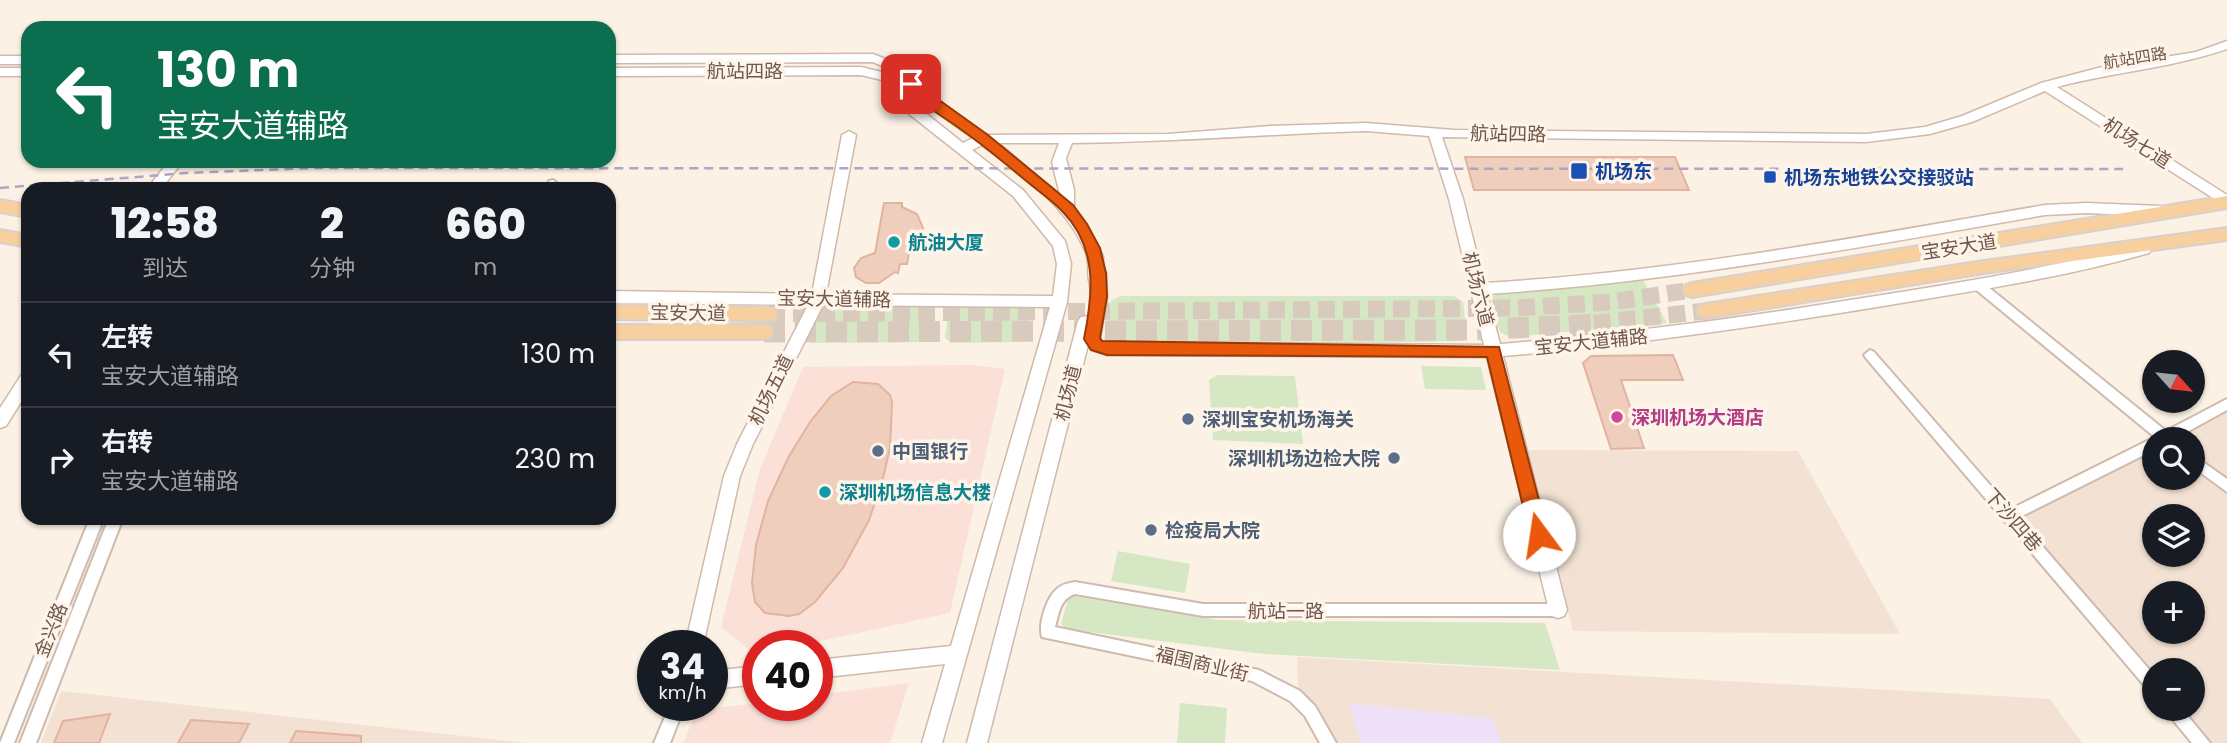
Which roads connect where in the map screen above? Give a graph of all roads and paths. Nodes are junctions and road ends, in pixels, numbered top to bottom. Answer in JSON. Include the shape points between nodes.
{"nodes":[{"id":1,"x":2227,"y":37,"type":"edge"},
{"id":2,"x":2227,"y":45,"type":"edge"},
{"id":3,"x":0,"y":60,"type":"edge"},
{"id":4,"x":21,"y":60,"type":"edge"},
{"id":5,"x":616,"y":60,"type":"edge"},
{"id":6,"x":0,"y":72,"type":"edge"},
{"id":7,"x":21,"y":72,"type":"edge"},
{"id":8,"x":616,"y":72,"type":"edge"},
{"id":9,"x":880,"y":74,"type":"joint"},
{"id":10,"x":2046,"y":86,"type":"junction"},
{"id":11,"x":1434,"y":132,"type":"junction"},
{"id":12,"x":849,"y":135,"type":"dead end"},
{"id":13,"x":983,"y":138,"type":"junction"},
{"id":14,"x":1069,"y":138,"type":"junction"},
{"id":15,"x":964,"y":148,"type":"junction"},
{"id":16,"x":170,"y":168,"type":"edge"},
{"id":17,"x":160,"y":182,"type":"edge"},
{"id":18,"x":2227,"y":202,"type":"edge"},
{"id":19,"x":0,"y":206,"type":"edge"},
{"id":20,"x":1068,"y":208,"type":"junction"},
{"id":21,"x":21,"y":210,"type":"edge"},
{"id":22,"x":2180,"y":211,"type":"junction"},
{"id":23,"x":2227,"y":234,"type":"edge"},
{"id":24,"x":2,"y":238,"type":"edge"},
{"id":25,"x":21,"y":240,"type":"edge"},
{"id":26,"x":2154,"y":246,"type":"junction"},
{"id":27,"x":1099,"y":273,"type":"junction"},
{"id":28,"x":1978,"y":285,"type":"junction"},
{"id":29,"x":1478,"y":289,"type":"junction"},
{"id":30,"x":1692,"y":290,"type":"tunnel mouth"},
{"id":31,"x":616,"y":296,"type":"edge"},
{"id":32,"x":818,"y":299,"type":"junction"},
{"id":33,"x":1059,"y":302,"type":"junction"},
{"id":34,"x":1706,"y":311,"type":"tunnel mouth"},
{"id":35,"x":616,"y":312,"type":"edge"},
{"id":36,"x":616,"y":332,"type":"edge"},
{"id":37,"x":1493,"y":351,"type":"junction"},
{"id":38,"x":1870,"y":355,"type":"dead end"},
{"id":39,"x":21,"y":389,"type":"edge"},
{"id":40,"x":2227,"y":404,"type":"edge"},
{"id":41,"x":0,"y":421,"type":"edge"},
{"id":42,"x":2150,"y":427,"type":"edge"},
{"id":43,"x":2186,"y":427,"type":"edge"},
{"id":44,"x":2142,"y":450,"type":"edge"},
{"id":45,"x":2205,"y":469,"type":"edge"},
{"id":46,"x":2227,"y":486,"type":"edge"},
{"id":47,"x":2010,"y":516,"type":"junction"},
{"id":48,"x":94,"y":525,"type":"edge"},
{"id":49,"x":113,"y":525,"type":"edge"},
{"id":50,"x":1558,"y":610,"type":"joint"},
{"id":51,"x":698,"y":630,"type":"edge"},
{"id":52,"x":1047,"y":632,"type":"joint"},
{"id":53,"x":957,"y":654,"type":"junction"},
{"id":54,"x":833,"y":667,"type":"edge"},
{"id":55,"x":2142,"y":672,"type":"edge"},
{"id":56,"x":671,"y":721,"type":"edge"},
{"id":57,"x":2184,"y":721,"type":"edge"},
{"id":58,"x":6,"y":743,"type":"edge"},
{"id":59,"x":28,"y":743,"type":"edge"},
{"id":60,"x":662,"y":743,"type":"edge"},
{"id":61,"x":932,"y":743,"type":"edge"},
{"id":62,"x":977,"y":743,"type":"edge"},
{"id":63,"x":1328,"y":743,"type":"edge"},
{"id":64,"x":2203,"y":743,"type":"edge"}],
"edges":[{"from":1,"to":10,"type":"main road","name":"航站四路","via":[[2167,54],[2091,65],[2062,74]]},
{"from":2,"to":10,"type":"main road","name":"航站四路","via":[[2186,58],[2098,72]]},
{"from":3,"to":4,"type":"main road"},
{"from":5,"to":13,"type":"main road","name":"航站四路","via":[[873,58],[902,69],[919,93]]},
{"from":6,"to":7,"type":"main road"},
{"from":8,"to":9,"type":"main road","name":"航站四路"},
{"from":9,"to":15,"type":"main road","name":"机场道","via":[[904,103]]},
{"from":10,"to":11,"type":"main road","name":"航站四路","via":[[1950,125],[1866,138]]},
{"from":10,"to":18,"type":"main road","name":"机场七道"},
{"from":11,"to":14,"type":"main road","name":"航站四路","via":[[1366,127],[1207,137]]},
{"from":11,"to":29,"type":"main road","name":"机场六道"},
{"from":12,"to":32,"type":"main road","name":"机场五道"},
{"from":13,"to":14,"type":"main road","name":"航站四路"},
{"from":13,"to":15,"type":"main road","name":"航站四路"},
{"from":13,"to":20,"type":"main road"},
{"from":14,"to":20,"type":"main road","via":[[1057,158]]},
{"from":15,"to":33,"type":"main road","name":"机场道","via":[[1018,193],[1060,245],[1065,264]]},
{"from":16,"to":17,"type":"main road"},
{"from":18,"to":22,"type":"main road","name":"宝安大道"},
{"from":19,"to":21,"type":"main road"},
{"from":20,"to":27,"type":"main road","via":[[1093,248]]},
{"from":22,"to":29,"type":"main road","via":[[2045,210],[1640,275]]},
{"from":22,"to":30,"type":"main road","name":"宝安大道"},
{"from":23,"to":26,"type":"main road","name":"宝安大道"},
{"from":24,"to":25,"type":"main road"},
{"from":26,"to":28,"type":"main road","name":"宝安大道辅路","via":[[2063,270]]},
{"from":26,"to":34,"type":"main road","name":"宝安大道","via":[[1984,267]]},
{"from":27,"to":37,"type":"main road","name":"宝安大道辅路","via":[[1100,297],[1092,339],[1107,349]]},
{"from":27,"to":62,"type":"main road","name":"机场道"},
{"from":28,"to":37,"type":"main road","name":"宝安大道辅路","via":[[1719,327]]},
{"from":28,"to":42,"type":"street"},
{"from":29,"to":37,"type":"main road","name":"机场六道"},
{"from":31,"to":32,"type":"main road","name":"宝安大道辅路"},
{"from":32,"to":33,"type":"main road","name":"宝安大道辅路"},
{"from":32,"to":51,"type":"main road","name":"机场五道","via":[[732,476]]},
{"from":33,"to":53,"type":"main road","name":"机场道"},
{"from":35,"to":36,"type":"main road","name":"宝安大道","via":[[766,323]]},
{"from":37,"to":50,"type":"main road","name":"机场六道"},
{"from":38,"to":47,"type":"street","name":"下沙四巷"},
{"from":39,"to":41,"type":"main road"},
{"from":40,"to":43,"type":"street"},
{"from":44,"to":47,"type":"street"},
{"from":45,"to":46,"type":"street"},
{"from":47,"to":55,"type":"street","name":"下沙四巷"},
{"from":48,"to":58,"type":"street","name":"金兴路"},
{"from":49,"to":59,"type":"street","name":"金兴路"},
{"from":50,"to":52,"type":"street","name":"航站一路","via":[[1203,610],[1075,588],[1058,594]]},
{"from":52,"to":63,"type":"street","name":"福围商业街","via":[[1254,675],[1295,696],[1310,711]]},
{"from":53,"to":54,"type":"main road"},
{"from":53,"to":61,"type":"main road","name":"机场道"},
{"from":56,"to":60,"type":"street"},
{"from":57,"to":64,"type":"street"}]}
